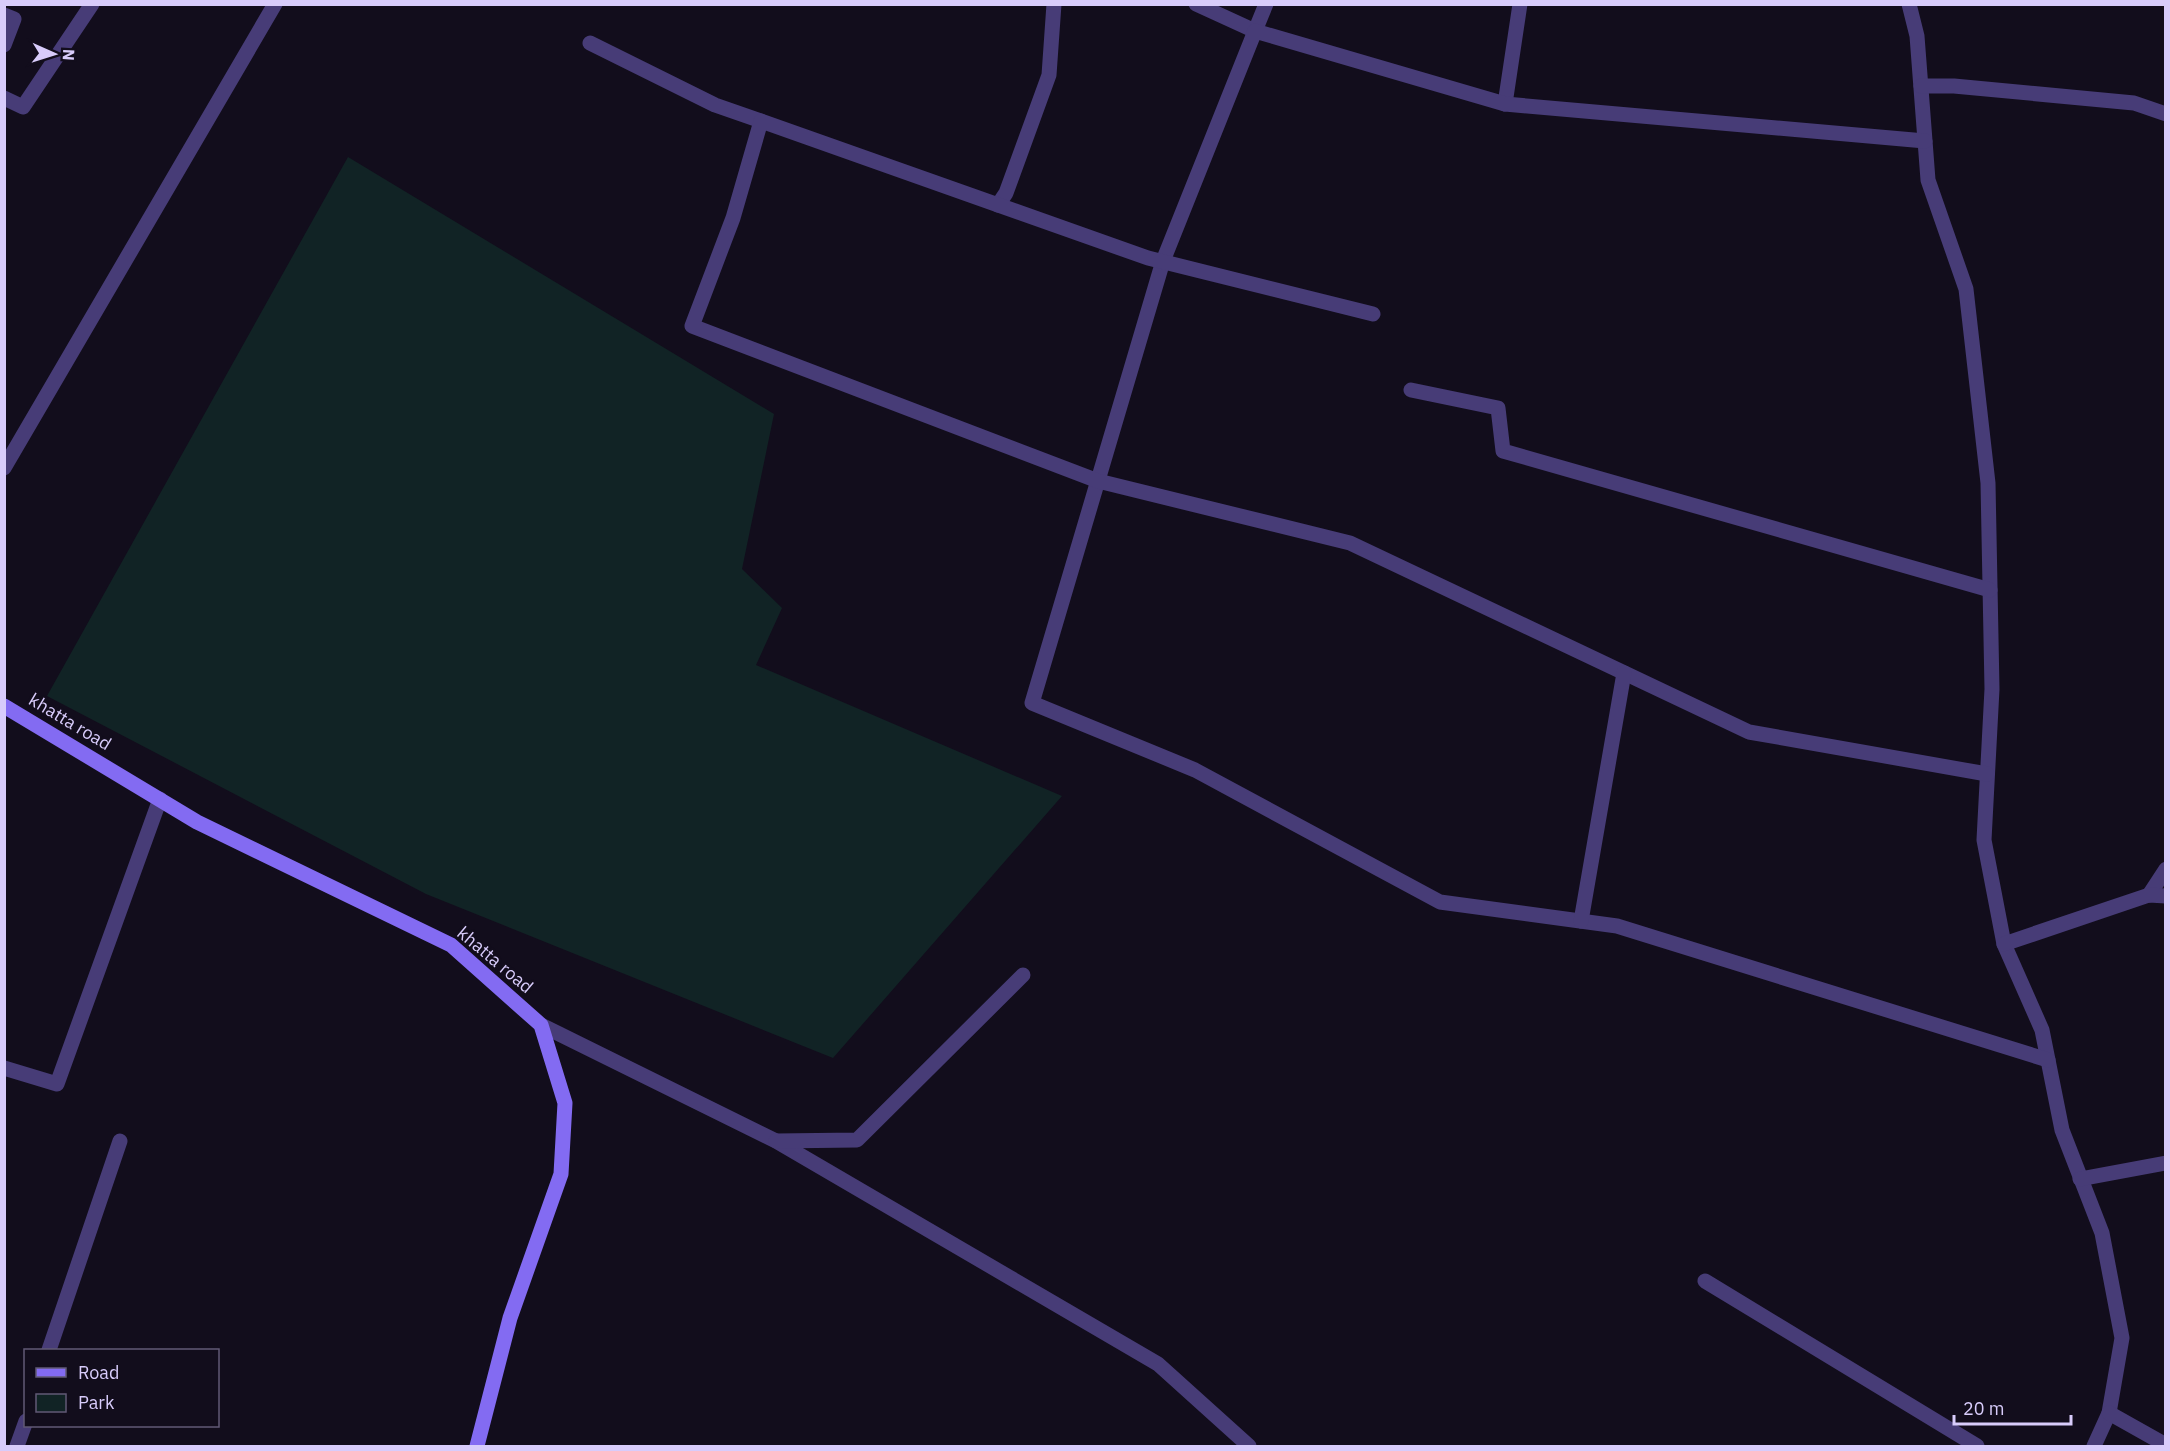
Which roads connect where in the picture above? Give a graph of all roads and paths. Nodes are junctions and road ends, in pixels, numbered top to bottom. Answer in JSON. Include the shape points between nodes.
{"nodes":[{"id":1,"x":92,"y":4,"type":"edge"},
{"id":2,"x":275,"y":4,"type":"edge"},
{"id":3,"x":1054,"y":4,"type":"edge"},
{"id":4,"x":1196,"y":4,"type":"edge"},
{"id":5,"x":1266,"y":4,"type":"edge"},
{"id":6,"x":1520,"y":4,"type":"edge"},
{"id":7,"x":1909,"y":4,"type":"edge"},
{"id":8,"x":4,"y":15,"type":"edge"},
{"id":9,"x":1255,"y":31,"type":"junction"},
{"id":10,"x":590,"y":43,"type":"dead end"},
{"id":11,"x":4,"y":45,"type":"edge"},
{"id":12,"x":1921,"y":86,"type":"junction"},
{"id":13,"x":4,"y":98,"type":"edge"},
{"id":14,"x":1505,"y":104,"type":"junction"},
{"id":15,"x":2166,"y":114,"type":"edge"},
{"id":16,"x":761,"y":121,"type":"junction"},
{"id":17,"x":1925,"y":141,"type":"junction"},
{"id":18,"x":998,"y":205,"type":"junction"},
{"id":19,"x":1163,"y":261,"type":"junction"},
{"id":20,"x":1374,"y":314,"type":"dead end"},
{"id":21,"x":1411,"y":390,"type":"dead end"},
{"id":22,"x":4,"y":468,"type":"edge"},
{"id":23,"x":1098,"y":481,"type":"junction"},
{"id":24,"x":1990,"y":590,"type":"junction"},
{"id":25,"x":1624,"y":673,"type":"junction"},
{"id":26,"x":6,"y":710,"type":"edge"},
{"id":27,"x":1987,"y":774,"type":"junction"},
{"id":28,"x":160,"y":799,"type":"junction"},
{"id":29,"x":2166,"y":869,"type":"edge"},
{"id":30,"x":2149,"y":895,"type":"junction"},
{"id":31,"x":2166,"y":896,"type":"edge"},
{"id":32,"x":1581,"y":921,"type":"junction"},
{"id":33,"x":2004,"y":944,"type":"junction"},
{"id":34,"x":1023,"y":975,"type":"dead end"},
{"id":35,"x":541,"y":1025,"type":"junction"},
{"id":36,"x":2048,"y":1059,"type":"junction"},
{"id":37,"x":4,"y":1068,"type":"edge"},
{"id":38,"x":120,"y":1141,"type":"dead end"},
{"id":39,"x":776,"y":1141,"type":"junction"},
{"id":40,"x":2166,"y":1163,"type":"edge"},
{"id":41,"x":2080,"y":1179,"type":"junction"},
{"id":42,"x":1705,"y":1281,"type":"dead end"},
{"id":43,"x":49,"y":1349,"type":"edge"},
{"id":44,"x":2109,"y":1413,"type":"junction"},
{"id":45,"x":24,"y":1427,"type":"edge"},
{"id":46,"x":2166,"y":1445,"type":"edge"},
{"id":47,"x":17,"y":1446,"type":"edge"},
{"id":48,"x":477,"y":1446,"type":"edge"},
{"id":49,"x":1249,"y":1446,"type":"edge"},
{"id":50,"x":1977,"y":1446,"type":"edge"},
{"id":51,"x":2094,"y":1446,"type":"edge"}],
"edges":[{"from":1,"to":13,"type":"street","via":[[23,106]]},
{"from":2,"to":22,"type":"street"},
{"from":3,"to":18,"type":"street","via":[[1049,75],[1006,193]]},
{"from":4,"to":9,"type":"street"},
{"from":5,"to":9,"type":"street"},
{"from":6,"to":14,"type":"street"},
{"from":7,"to":12,"type":"street","via":[[1917,36]]},
{"from":8,"to":11,"type":"street","via":[[14,19]]},
{"from":9,"to":14,"type":"street"},
{"from":9,"to":19,"type":"street"},
{"from":10,"to":16,"type":"street","via":[[715,105]]},
{"from":12,"to":15,"type":"street","via":[[2134,103]]},
{"from":12,"to":17,"type":"street"},
{"from":14,"to":17,"type":"street"},
{"from":16,"to":18,"type":"street"},
{"from":16,"to":23,"type":"street","via":[[733,218],[692,326]]},
{"from":17,"to":24,"type":"street","via":[[1928,180],[1966,289],[1988,483]]},
{"from":18,"to":19,"type":"street"},
{"from":19,"to":20,"type":"street"},
{"from":19,"to":23,"type":"street"},
{"from":21,"to":24,"type":"street","via":[[1498,408],[1503,451]]},
{"from":23,"to":25,"type":"street","via":[[1350,543]]},
{"from":23,"to":32,"type":"street","via":[[1032,703],[1195,770],[1440,902]]},
{"from":24,"to":27,"type":"street","via":[[1992,689]]},
{"from":25,"to":27,"type":"street","via":[[1749,732]]},
{"from":25,"to":32,"type":"street"},
{"from":26,"to":28,"type":"street","name":"khatta road"},
{"from":27,"to":33,"type":"street","via":[[1984,840]]},
{"from":28,"to":35,"type":"street","name":"khatta road","via":[[197,822],[451,945]]},
{"from":28,"to":37,"type":"street","via":[[57,1084]]},
{"from":29,"to":30,"type":"street"},
{"from":30,"to":31,"type":"street"},
{"from":30,"to":33,"type":"street"},
{"from":32,"to":36,"type":"street","via":[[1617,926]]},
{"from":33,"to":36,"type":"street","via":[[2042,1030]]},
{"from":34,"to":39,"type":"street","via":[[856,1140]]},
{"from":35,"to":39,"type":"street"},
{"from":35,"to":48,"type":"street","via":[[565,1103],[561,1174],[510,1318]]},
{"from":36,"to":41,"type":"street","via":[[2062,1130]]},
{"from":38,"to":43,"type":"street"},
{"from":39,"to":49,"type":"street","via":[[1158,1364]]},
{"from":40,"to":41,"type":"street"},
{"from":41,"to":44,"type":"street","via":[[2102,1233],[2122,1338]]},
{"from":42,"to":50,"type":"street"},
{"from":44,"to":46,"type":"street"},
{"from":44,"to":51,"type":"street"},
{"from":45,"to":47,"type":"street"}]}
